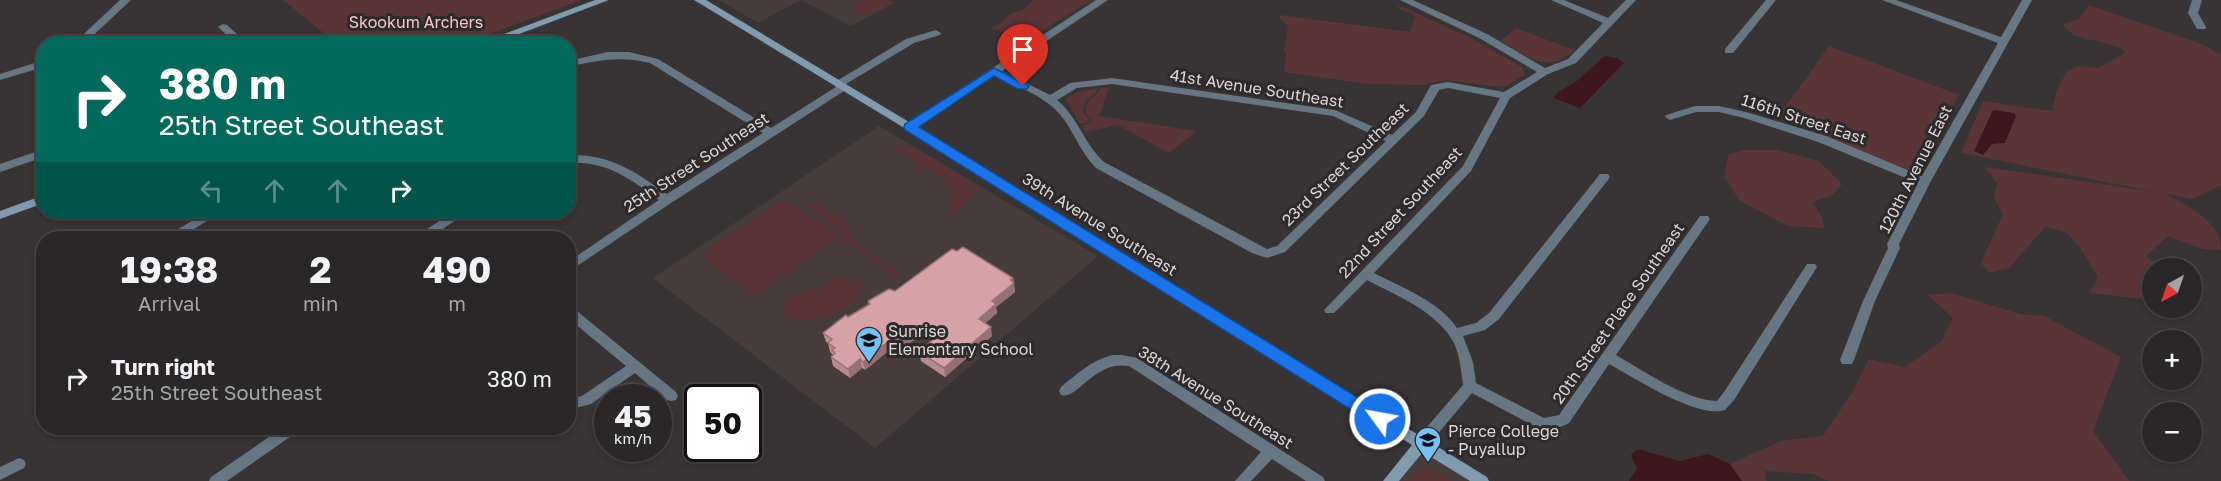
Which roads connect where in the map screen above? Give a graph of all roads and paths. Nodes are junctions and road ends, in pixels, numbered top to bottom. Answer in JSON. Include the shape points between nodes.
{"nodes":[{"id":1,"x":126,"y":0,"type":"edge"},
{"id":2,"x":604,"y":0,"type":"edge"},
{"id":3,"x":699,"y":0,"type":"edge"},
{"id":4,"x":1103,"y":0,"type":"edge"},
{"id":5,"x":1405,"y":0,"type":"edge"},
{"id":6,"x":1556,"y":0,"type":"edge"},
{"id":7,"x":1631,"y":0,"type":"edge"},
{"id":8,"x":1771,"y":0,"type":"edge"},
{"id":9,"x":1887,"y":0,"type":"edge"},
{"id":10,"x":2027,"y":0,"type":"edge"},
{"id":11,"x":2197,"y":0,"type":"edge"},
{"id":12,"x":1610,"y":22,"type":"junction"},
{"id":13,"x":223,"y":27,"type":"dead end"},
{"id":14,"x":2201,"y":27,"type":"dead end"},
{"id":15,"x":936,"y":33,"type":"dead end"},
{"id":16,"x":87,"y":36,"type":"edge"},
{"id":17,"x":234,"y":36,"type":"edge"},
{"id":18,"x":504,"y":36,"type":"edge"},
{"id":19,"x":2003,"y":40,"type":"junction"},
{"id":20,"x":1730,"y":51,"type":"dead end"},
{"id":21,"x":576,"y":62,"type":"edge"},
{"id":22,"x":36,"y":66,"type":"edge"},
{"id":23,"x":994,"y":71,"type":"junction"},
{"id":24,"x":1544,"y":72,"type":"junction"},
{"id":25,"x":0,"y":77,"type":"edge"},
{"id":26,"x":841,"y":86,"type":"junction"},
{"id":27,"x":1506,"y":96,"type":"junction"},
{"id":28,"x":1049,"y":99,"type":"junction"},
{"id":29,"x":1670,"y":117,"type":"dead end"},
{"id":30,"x":910,"y":127,"type":"junction"},
{"id":31,"x":771,"y":133,"type":"junction"},
{"id":32,"x":1394,"y":140,"type":"junction"},
{"id":33,"x":36,"y":156,"type":"edge"},
{"id":34,"x":576,"y":158,"type":"edge"},
{"id":35,"x":0,"y":168,"type":"edge"},
{"id":36,"x":1604,"y":177,"type":"dead end"},
{"id":37,"x":1925,"y":181,"type":"junction"},
{"id":38,"x":667,"y":200,"type":"junction"},
{"id":39,"x":36,"y":202,"type":"edge"},
{"id":40,"x":0,"y":215,"type":"edge"},
{"id":41,"x":203,"y":219,"type":"edge"},
{"id":42,"x":450,"y":219,"type":"edge"},
{"id":43,"x":1704,"y":219,"type":"dead end"},
{"id":44,"x":183,"y":231,"type":"edge"},
{"id":45,"x":432,"y":231,"type":"edge"},
{"id":46,"x":576,"y":263,"type":"edge"},
{"id":47,"x":1811,"y":267,"type":"dead end"},
{"id":48,"x":1366,"y":274,"type":"junction"},
{"id":49,"x":1330,"y":310,"type":"dead end"},
{"id":50,"x":576,"y":317,"type":"edge"},
{"id":51,"x":1457,"y":333,"type":"junction"},
{"id":52,"x":1609,"y":358,"type":"junction"},
{"id":53,"x":1847,"y":360,"type":"dead end"},
{"id":54,"x":635,"y":366,"type":"junction"},
{"id":55,"x":657,"y":384,"type":"edge"},
{"id":56,"x":1470,"y":386,"type":"junction"},
{"id":57,"x":1066,"y":392,"type":"dead end"},
{"id":58,"x":576,"y":403,"type":"edge"},
{"id":59,"x":282,"y":435,"type":"edge"},
{"id":60,"x":1421,"y":444,"type":"junction"},
{"id":61,"x":1271,"y":450,"type":"junction"},
{"id":62,"x":19,"y":464,"type":"dead end"},
{"id":63,"x":0,"y":474,"type":"edge"},
{"id":64,"x":216,"y":481,"type":"edge"},
{"id":65,"x":1242,"y":481,"type":"edge"},
{"id":66,"x":1318,"y":481,"type":"edge"},
{"id":67,"x":1390,"y":481,"type":"edge"},
{"id":68,"x":1482,"y":481,"type":"edge"}],
"edges":[{"from":1,"to":16,"type":"street"},
{"from":2,"to":18,"type":"main road"},
{"from":3,"to":26,"type":"main road","name":"39th Avenue Southeast"},
{"from":4,"to":23,"type":"street"},
{"from":5,"to":24,"type":"street","via":[[1483,36]]},
{"from":6,"to":12,"type":"street"},
{"from":7,"to":12,"type":"street","name":"22nd Street Southeast"},
{"from":8,"to":20,"type":"street"},
{"from":9,"to":19,"type":"street"},
{"from":10,"to":19,"type":"street","name":"120th Avenue East"},
{"from":11,"to":14,"type":"street","via":[[2193,13]]},
{"from":12,"to":24,"type":"street","name":"22nd Street Southeast","via":[[1572,61]]},
{"from":13,"to":17,"type":"street"},
{"from":15,"to":26,"type":"street","name":"25th Street Southeast","via":[[910,41]]},
{"from":19,"to":37,"type":"street","name":"120th Avenue East"},
{"from":21,"to":31,"type":"street","via":[[622,54],[654,61]]},
{"from":22,"to":25,"type":"street"},
{"from":23,"to":28,"type":"street"},
{"from":23,"to":30,"type":"street"},
{"from":24,"to":27,"type":"street","name":"22nd Street Southeast"},
{"from":26,"to":30,"type":"main road","name":"39th Avenue Southeast"},
{"from":26,"to":31,"type":"street","name":"25th Street Southeast"},
{"from":27,"to":32,"type":"street","name":"23rd Street Southeast","via":[[1448,85],[1435,87],[1425,109]]},
{"from":27,"to":48,"type":"street","name":"22nd Street Southeast","via":[[1467,168]]},
{"from":28,"to":32,"type":"street","name":"41st Avenue Southeast","via":[[1074,85],[1112,81],[1335,113]]},
{"from":28,"to":32,"type":"street","name":"23rd Street Southeast","via":[[1065,112],[1087,154],[1100,165],[1267,254],[1281,249]]},
{"from":29,"to":37,"type":"street","name":"116th Street East","via":[[1695,109],[1746,115],[1822,139]]},
{"from":30,"to":60,"type":"main road","name":"39th Avenue Southeast"},
{"from":31,"to":38,"type":"street","name":"25th Street Southeast"},
{"from":33,"to":35,"type":"street"},
{"from":34,"to":38,"type":"street","via":[[613,164]]},
{"from":36,"to":51,"type":"street","via":[[1494,316],[1480,327]]},
{"from":37,"to":53,"type":"street","name":"120th Avenue East","via":[[1893,244]]},
{"from":38,"to":46,"type":"street","name":"25th Street Southeast"},
{"from":39,"to":40,"type":"main road"},
{"from":41,"to":44,"type":"street"},
{"from":42,"to":45,"type":"street"},
{"from":43,"to":52,"type":"street","name":"20th Street Place Southeast"},
{"from":47,"to":52,"type":"street","via":[[1720,405],[1693,401]]},
{"from":48,"to":49,"type":"street","name":"22nd Street Southeast"},
{"from":48,"to":51,"type":"street","via":[[1434,312]]},
{"from":50,"to":54,"type":"street"},
{"from":51,"to":56,"type":"street","via":[[1466,355]]},
{"from":52,"to":56,"type":"street","name":"20th Street Place Southeast","via":[[1558,422],[1543,424]]},
{"from":54,"to":55,"type":"street"},
{"from":54,"to":58,"type":"street"},
{"from":56,"to":60,"type":"street"},
{"from":57,"to":61,"type":"street","name":"38th Avenue Southeast","via":[[1103,362],[1124,359],[1151,372]]},
{"from":59,"to":64,"type":"street"},
{"from":60,"to":67,"type":"main road"},
{"from":60,"to":68,"type":"main road","name":"39th Avenue Southeast"},
{"from":61,"to":65,"type":"street"},
{"from":61,"to":66,"type":"street","name":"38th Avenue Southeast"},
{"from":62,"to":63,"type":"street"}]}
